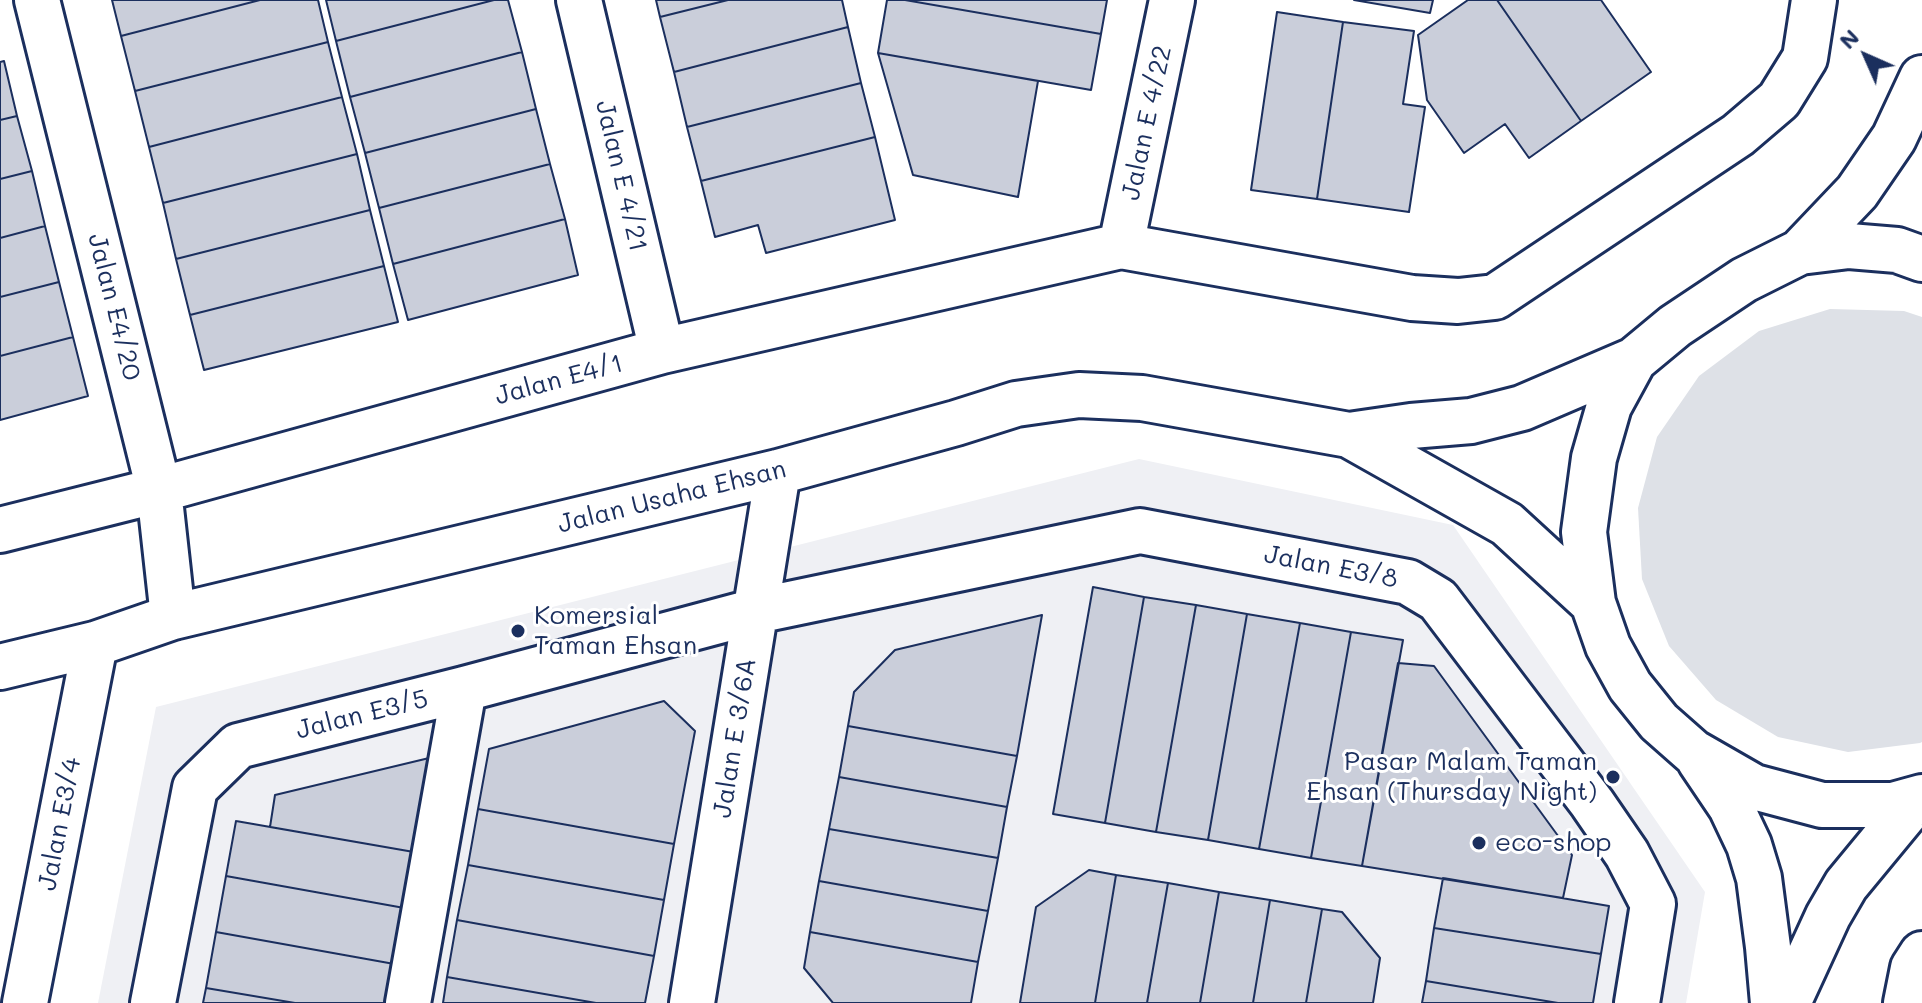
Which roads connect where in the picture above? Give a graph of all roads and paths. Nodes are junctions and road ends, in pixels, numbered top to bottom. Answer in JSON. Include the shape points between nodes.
{"nodes":[{"id":1,"x":37,"y":0,"type":"edge"},
{"id":2,"x":579,"y":0,"type":"edge"},
{"id":3,"x":1172,"y":0,"type":"edge"},
{"id":4,"x":1814,"y":0,"type":"edge"},
{"id":5,"x":1922,"y":78,"type":"edge"},
{"id":6,"x":1121,"y":246,"type":"junction"},
{"id":7,"x":1800,"y":252,"type":"junction"},
{"id":8,"x":1922,"y":259,"type":"edge"},
{"id":9,"x":662,"y":351,"type":"junction"},
{"id":10,"x":1634,"y":360,"type":"junction"},
{"id":11,"x":1349,"y":435,"type":"junction"},
{"id":12,"x":778,"y":472,"type":"junction"},
{"id":13,"x":159,"y":490,"type":"junction"},
{"id":14,"x":0,"y":530,"type":"edge"},
{"id":15,"x":1593,"y":603,"type":"junction"},
{"id":16,"x":756,"y":611,"type":"junction"},
{"id":17,"x":173,"y":617,"type":"junction"},
{"id":18,"x":95,"y":644,"type":"junction"},
{"id":19,"x":0,"y":667,"type":"edge"},
{"id":20,"x":464,"y":689,"type":"junction"},
{"id":21,"x":1693,"y":752,"type":"junction"},
{"id":22,"x":1922,"y":799,"type":"edge"},
{"id":23,"x":1922,"y":954,"type":"edge"},
{"id":24,"x":25,"y":1003,"type":"edge"},
{"id":25,"x":153,"y":1003,"type":"edge"},
{"id":26,"x":408,"y":1003,"type":"edge"},
{"id":27,"x":692,"y":1003,"type":"edge"},
{"id":28,"x":1637,"y":1003,"type":"edge"},
{"id":29,"x":1773,"y":1003,"type":"edge"},
{"id":30,"x":1788,"y":1003,"type":"edge"},
{"id":31,"x":1906,"y":1003,"type":"edge"}],
"edges":[{"from":1,"to":13,"type":"street","name":"Jalan E4/20"},
{"from":2,"to":9,"type":"street","name":"Jalan E 4/21"},
{"from":3,"to":6,"type":"street","name":"Jalan E 4/22"},
{"from":4,"to":6,"type":"street","via":[[1805,58],[1779,100],[1738,135],[1495,297],[1412,298]]},
{"from":5,"to":7,"type":"street","via":[[1894,138],[1857,192]]},
{"from":6,"to":9,"type":"street","name":"Jalan E4/1"},
{"from":7,"to":8,"type":"street","via":[[1849,246],[1897,250]]},
{"from":7,"to":10,"type":"street","via":[[1744,280]]},
{"from":9,"to":13,"type":"street","name":"Jalan E4/1"},
{"from":10,"to":11,"type":"street","name":"Jalan Usaha Ehsan","via":[[1522,408],[1471,421]]},
{"from":10,"to":15,"type":"street","via":[[1609,406],[1594,458],[1584,532]]},
{"from":11,"to":12,"type":"street","name":"Jalan Usaha Ehsan","via":[[1142,398],[1079,395],[1016,404]]},
{"from":11,"to":15,"type":"street","name":"Jalan Usaha Ehsan","via":[[1507,524]]},
{"from":12,"to":16,"type":"street","name":"Jalan E 3/6A"},
{"from":12,"to":17,"type":"street","name":"Jalan Usaha Ehsan"},
{"from":13,"to":14,"type":"street","name":"Jalan E4/1"},
{"from":13,"to":17,"type":"street","name":"Jalan E4/20"},
{"from":15,"to":21,"type":"street","via":[[1630,686]]},
{"from":16,"to":20,"type":"street","name":"Jalan E3/5"},
{"from":16,"to":27,"type":"street","name":"Jalan E 3/6A"},
{"from":16,"to":28,"type":"street","name":"Jalan E3/8","via":[[1140,531],[1408,582],[1438,600],[1627,854],[1653,904]]},
{"from":17,"to":18,"type":"street","name":"Jalan Usaha Ehsan"},
{"from":18,"to":19,"type":"street","name":"Jalan Usaha Ehsan"},
{"from":18,"to":24,"type":"street","name":"Jalan E3/4"},
{"from":20,"to":25,"type":"street","name":"Jalan E3/5","via":[[238,746],[195,788]]},
{"from":20,"to":26,"type":"street"},
{"from":21,"to":22,"type":"street","via":[[1754,787],[1822,805],[1893,805]]},
{"from":21,"to":29,"type":"street","via":[[1716,782],[1749,845],[1759,878]]},
{"from":22,"to":30,"type":"street","via":[[1846,885]]},
{"from":23,"to":31,"type":"street","via":[[1913,968]]}]}
